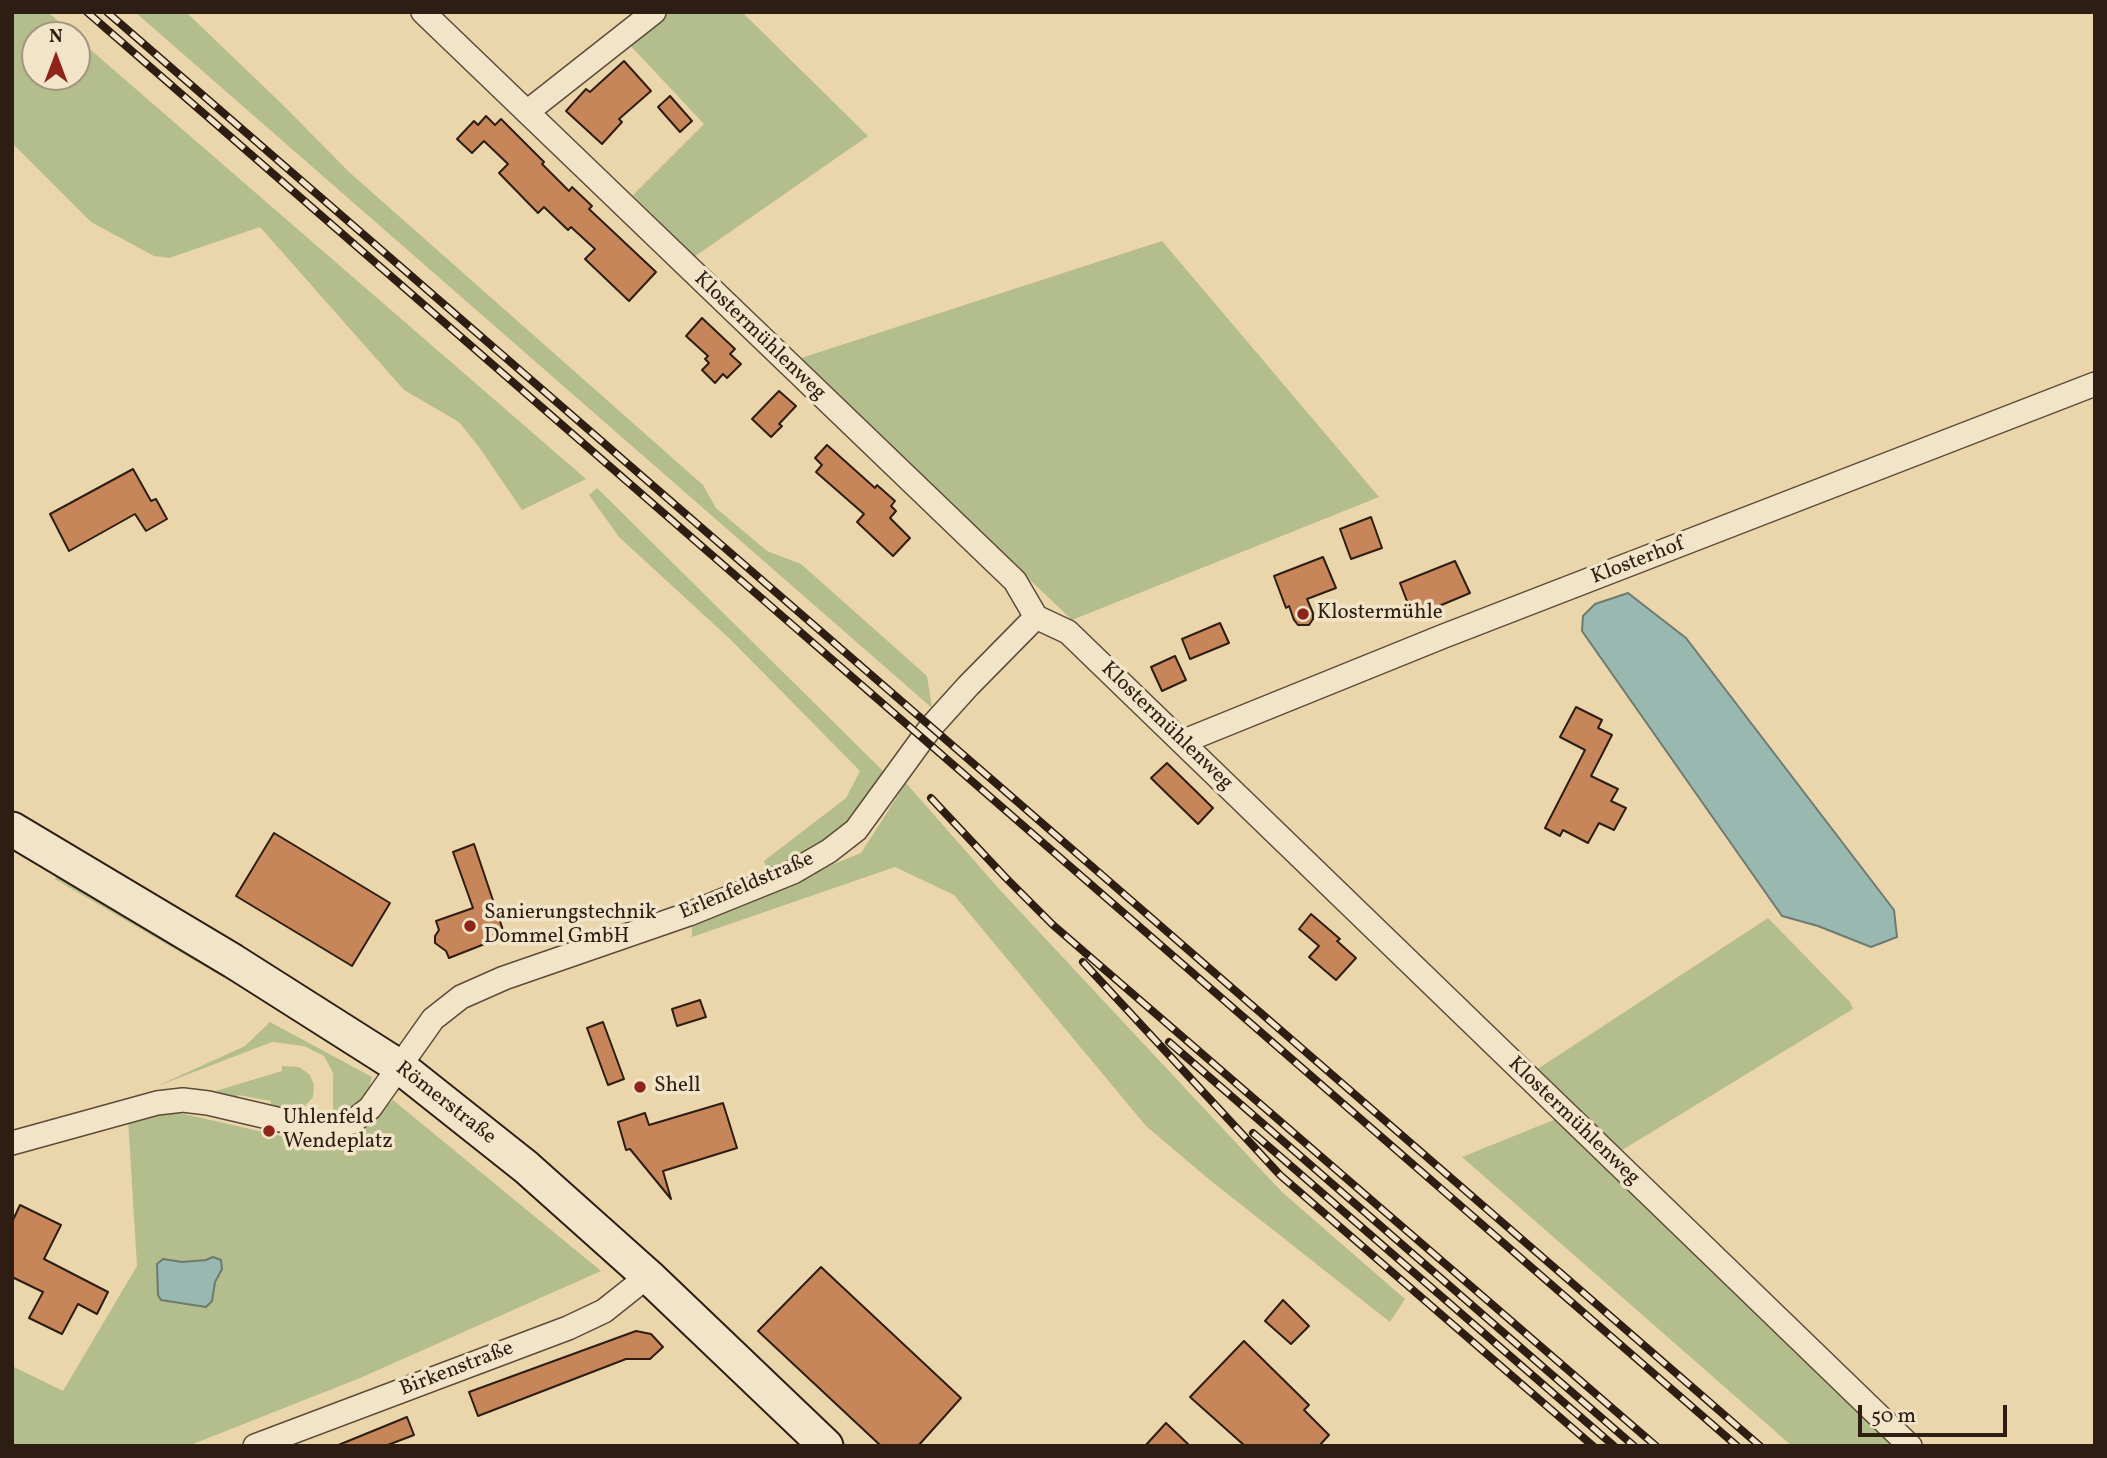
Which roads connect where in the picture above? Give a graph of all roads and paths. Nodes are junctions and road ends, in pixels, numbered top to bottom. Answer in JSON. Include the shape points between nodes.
{"nodes":[{"id":1,"x":423,"y":12,"type":"edge"},
{"id":2,"x":654,"y":12,"type":"edge"},
{"id":3,"x":527,"y":111,"type":"junction"},
{"id":4,"x":2095,"y":384,"type":"edge"},
{"id":5,"x":1036,"y":617,"type":"junction"},
{"id":6,"x":1182,"y":742,"type":"junction"},
{"id":7,"x":12,"y":829,"type":"edge"},
{"id":8,"x":400,"y":1067,"type":"junction"},
{"id":9,"x":12,"y":1143,"type":"edge"},
{"id":10,"x":648,"y":1276,"type":"junction"},
{"id":11,"x":255,"y":1446,"type":"edge"},
{"id":12,"x":826,"y":1446,"type":"edge"},
{"id":13,"x":1910,"y":1446,"type":"edge"}],
"edges":[{"from":1,"to":3,"type":"street","name":"Klostermühlenweg"},
{"from":2,"to":3,"type":"street"},
{"from":3,"to":5,"type":"street","name":"Klostermühlenweg","via":[[1015,581]]},
{"from":4,"to":6,"type":"street","name":"Klosterhof"},
{"from":5,"to":6,"type":"street","name":"Klostermühlenweg","via":[[1068,632]]},
{"from":5,"to":8,"type":"street","name":"Erlenfeldstraße","via":[[931,727],[856,830],[829,851],[793,872],[689,914],[461,997],[433,1019]]},
{"from":6,"to":13,"type":"street","name":"Klostermühlenweg"},
{"from":7,"to":8,"type":"main road","name":"Römerstraße"},
{"from":8,"to":9,"type":"street","name":"Erlenfeldstraße","via":[[370,1108],[352,1122],[335,1127],[316,1128],[183,1100]]},
{"from":8,"to":10,"type":"main road","name":"Römerstraße","via":[[526,1167]]},
{"from":10,"to":11,"type":"street","name":"Birkenstraße","via":[[604,1311],[568,1328]]},
{"from":10,"to":12,"type":"main road","name":"Römerstraße"}]}
